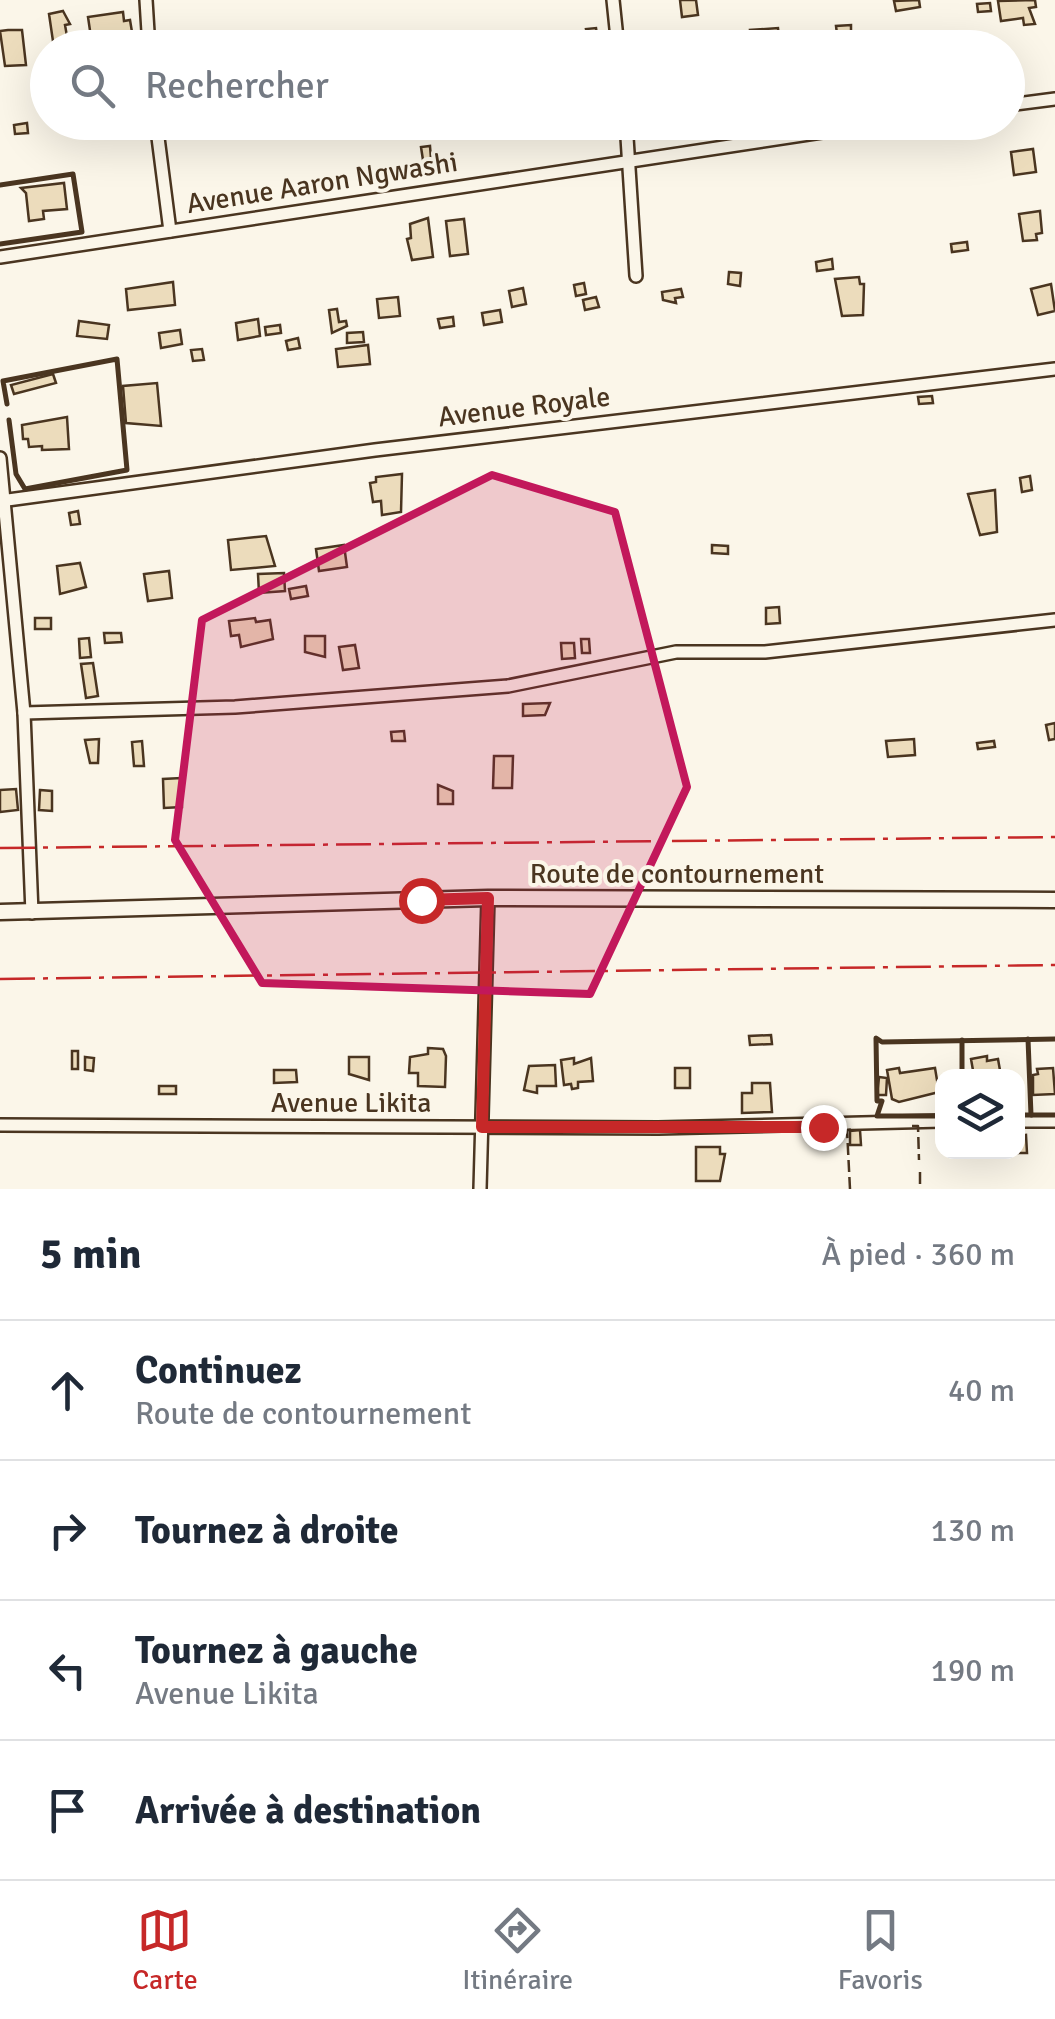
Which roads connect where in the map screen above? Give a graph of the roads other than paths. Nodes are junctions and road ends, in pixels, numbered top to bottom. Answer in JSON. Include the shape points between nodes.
{"nodes":[{"id":1,"x":146,"y":0,"type":"edge"},
{"id":2,"x":613,"y":0,"type":"edge"},
{"id":3,"x":148,"y":30,"type":"edge"},
{"id":4,"x":616,"y":30,"type":"edge"},
{"id":5,"x":1055,"y":99,"type":"edge"},
{"id":6,"x":1025,"y":103,"type":"edge"},
{"id":7,"x":158,"y":140,"type":"edge"},
{"id":8,"x":628,"y":140,"type":"edge"},
{"id":9,"x":769,"y":140,"type":"edge"},
{"id":10,"x":630,"y":161,"type":"junction"},
{"id":11,"x":170,"y":231,"type":"junction"},
{"id":12,"x":0,"y":257,"type":"edge"},
{"id":13,"x":636,"y":276,"type":"dead end"},
{"id":14,"x":1055,"y":369,"type":"edge"},
{"id":15,"x":0,"y":458,"type":"edge"},
{"id":16,"x":4,"y":501,"type":"edge"},
{"id":17,"x":1055,"y":620,"type":"edge"},
{"id":18,"x":24,"y":713,"type":"junction"},
{"id":19,"x":488,"y":898,"type":"junction"},
{"id":20,"x":1055,"y":900,"type":"edge"},
{"id":21,"x":0,"y":912,"type":"edge"},
{"id":22,"x":32,"y":913,"type":"junction"},
{"id":23,"x":935,"y":1121,"type":"edge"},
{"id":24,"x":1025,"y":1121,"type":"edge"},
{"id":25,"x":1055,"y":1122,"type":"edge"},
{"id":26,"x":0,"y":1125,"type":"edge"},
{"id":27,"x":482,"y":1127,"type":"junction"},
{"id":28,"x":480,"y":1189,"type":"edge"}],
"edges":[{"from":1,"to":3,"type":"street"},
{"from":2,"to":4,"type":"street"},
{"from":5,"to":6,"type":"street"},
{"from":7,"to":11,"type":"street"},
{"from":8,"to":10,"type":"street"},
{"from":9,"to":10,"type":"street","name":"Avenue Aaron Ngwashi"},
{"from":10,"to":11,"type":"street","name":"Avenue Aaron Ngwashi"},
{"from":10,"to":13,"type":"street"},
{"from":11,"to":12,"type":"street","name":"Avenue Aaron Ngwashi"},
{"from":14,"to":16,"type":"street","name":"Avenue Royale"},
{"from":15,"to":16,"type":"street"},
{"from":16,"to":18,"type":"street"},
{"from":17,"to":18,"type":"street","via":[[765,652],[676,652],[508,686],[235,708]]},
{"from":18,"to":22,"type":"street"},
{"from":19,"to":20,"type":"street","name":"Route de contournement"},
{"from":19,"to":22,"type":"street","name":"Route de contournement"},
{"from":19,"to":27,"type":"street"},
{"from":21,"to":22,"type":"street","name":"Route de contournement"},
{"from":23,"to":27,"type":"street","name":"Avenue Likita"},
{"from":24,"to":25,"type":"street"},
{"from":26,"to":27,"type":"street","name":"Avenue Likita"},
{"from":27,"to":28,"type":"street"}]}
